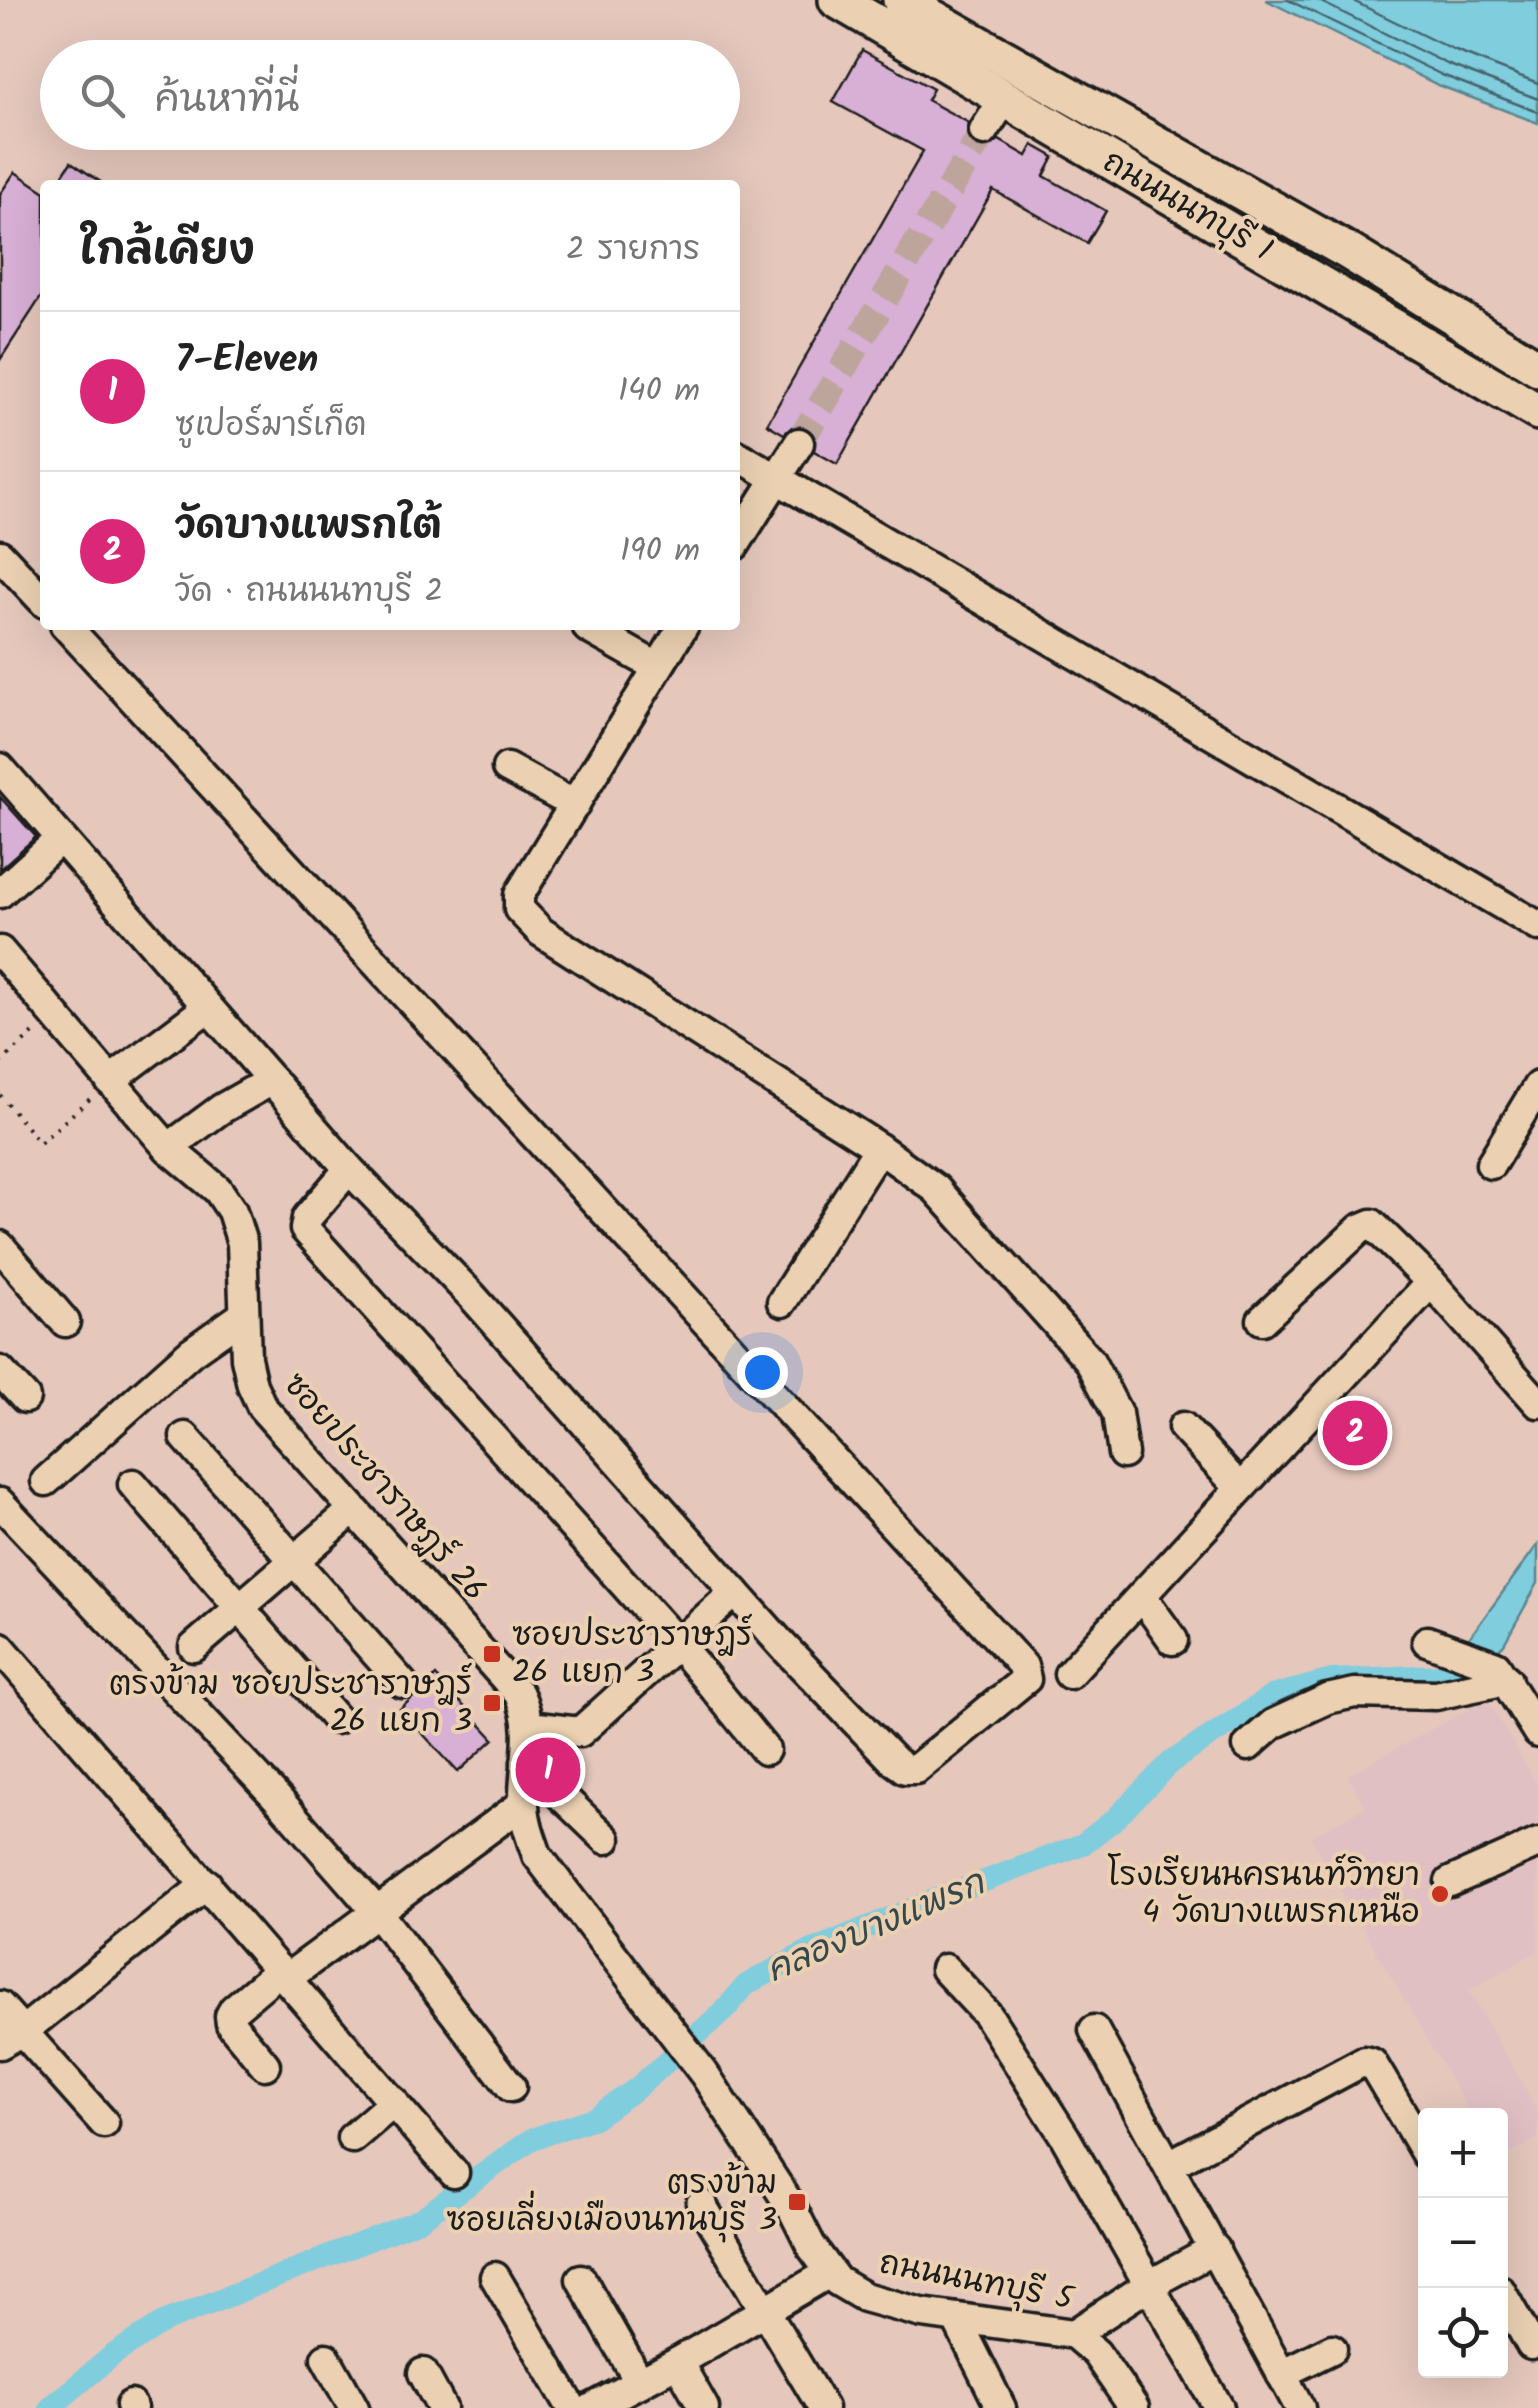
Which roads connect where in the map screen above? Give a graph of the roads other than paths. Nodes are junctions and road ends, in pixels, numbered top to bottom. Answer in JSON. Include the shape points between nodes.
{"nodes":[{"id":1,"x":838,"y":0,"type":"edge"},
{"id":2,"x":901,"y":0,"type":"edge"},
{"id":3,"x":1004,"y":100,"type":"junction"},
{"id":4,"x":984,"y":131,"type":"tunnel mouth"},
{"id":5,"x":1535,"y":358,"type":"edge"},
{"id":6,"x":1538,"y":412,"type":"edge"},
{"id":7,"x":799,"y":443,"type":"tunnel mouth"},
{"id":8,"x":740,"y":457,"type":"edge"},
{"id":9,"x":777,"y":479,"type":"junction"},
{"id":10,"x":740,"y":536,"type":"edge"},
{"id":11,"x":0,"y":554,"type":"edge"},
{"id":12,"x":40,"y":598,"type":"edge"},
{"id":13,"x":70,"y":630,"type":"edge"},
{"id":14,"x":592,"y":630,"type":"edge"},
{"id":15,"x":681,"y":630,"type":"edge"},
{"id":16,"x":657,"y":667,"type":"junction"},
{"id":17,"x":0,"y":768,"type":"edge"},
{"id":18,"x":507,"y":768,"type":"dead end"},
{"id":19,"x":575,"y":805,"type":"junction"},
{"id":20,"x":60,"y":839,"type":"junction"},
{"id":21,"x":0,"y":893,"type":"edge"},
{"id":22,"x":1538,"y":926,"type":"edge"},
{"id":23,"x":0,"y":950,"type":"edge"},
{"id":24,"x":207,"y":1008,"type":"junction"},
{"id":25,"x":272,"y":1080,"type":"junction"},
{"id":26,"x":110,"y":1081,"type":"junction"},
{"id":27,"x":1538,"y":1086,"type":"edge"},
{"id":28,"x":168,"y":1148,"type":"junction"},
{"id":29,"x":880,"y":1148,"type":"junction"},
{"id":30,"x":1491,"y":1164,"type":"dead end"},
{"id":31,"x":350,"y":1169,"type":"junction"},
{"id":32,"x":0,"y":1246,"type":"edge"},
{"id":33,"x":1431,"y":1282,"type":"junction"},
{"id":34,"x":782,"y":1302,"type":"dead end"},
{"id":35,"x":242,"y":1316,"type":"junction"},
{"id":36,"x":1262,"y":1320,"type":"dead end"},
{"id":37,"x":65,"y":1322,"type":"dead end"},
{"id":38,"x":0,"y":1372,"type":"edge"},
{"id":39,"x":25,"y":1398,"type":"dead end"},
{"id":40,"x":1538,"y":1403,"type":"edge"},
{"id":41,"x":1183,"y":1427,"type":"dead end"},
{"id":42,"x":185,"y":1437,"type":"dead end"},
{"id":43,"x":1123,"y":1454,"type":"dead end"},
{"id":44,"x":46,"y":1481,"type":"dead end"},
{"id":45,"x":132,"y":1484,"type":"dead end"},
{"id":46,"x":1239,"y":1487,"type":"junction"},
{"id":47,"x":0,"y":1504,"type":"edge"},
{"id":48,"x":352,"y":1510,"type":"junction"},
{"id":49,"x":294,"y":1561,"type":"junction"},
{"id":50,"x":735,"y":1592,"type":"junction"},
{"id":51,"x":1142,"y":1597,"type":"junction"},
{"id":52,"x":240,"y":1608,"type":"junction"},
{"id":53,"x":1174,"y":1640,"type":"dead end"},
{"id":54,"x":678,"y":1644,"type":"junction"},
{"id":55,"x":1440,"y":1645,"type":"dead end"},
{"id":56,"x":0,"y":1646,"type":"edge"},
{"id":57,"x":194,"y":1647,"type":"dead end"},
{"id":58,"x":1500,"y":1672,"type":"junction"},
{"id":59,"x":1069,"y":1674,"type":"dead end"},
{"id":60,"x":402,"y":1683,"type":"dead end"},
{"id":61,"x":336,"y":1719,"type":"dead end"},
{"id":62,"x":529,"y":1726,"type":"junction"},
{"id":63,"x":1538,"y":1732,"type":"edge"},
{"id":64,"x":1248,"y":1746,"type":"dead end"},
{"id":65,"x":765,"y":1750,"type":"dead end"},
{"id":66,"x":526,"y":1762,"type":"junction"},
{"id":67,"x":524,"y":1803,"type":"junction"},
{"id":68,"x":606,"y":1839,"type":"dead end"},
{"id":69,"x":1538,"y":1844,"type":"edge"},
{"id":70,"x":1450,"y":1882,"type":"dead end"},
{"id":71,"x":208,"y":1884,"type":"junction"},
{"id":72,"x":377,"y":1912,"type":"junction"},
{"id":73,"x":945,"y":1969,"type":"dead end"},
{"id":74,"x":283,"y":1974,"type":"junction"},
{"id":75,"x":0,"y":2006,"type":"edge"},
{"id":76,"x":1094,"y":2030,"type":"dead end"},
{"id":77,"x":11,"y":2037,"type":"edge"},
{"id":78,"x":265,"y":2065,"type":"dead end"},
{"id":79,"x":511,"y":2086,"type":"dead end"},
{"id":80,"x":394,"y":2102,"type":"junction"},
{"id":81,"x":104,"y":2124,"type":"dead end"},
{"id":82,"x":352,"y":2138,"type":"dead end"},
{"id":83,"x":1418,"y":2141,"type":"edge"},
{"id":84,"x":1169,"y":2165,"type":"junction"},
{"id":85,"x":454,"y":2174,"type":"dead end"},
{"id":86,"x":701,"y":2204,"type":"dead end"},
{"id":87,"x":1215,"y":2250,"type":"junction"},
{"id":88,"x":829,"y":2273,"type":"junction"},
{"id":89,"x":495,"y":2277,"type":"dead end"},
{"id":90,"x":581,"y":2279,"type":"dead end"},
{"id":91,"x":1149,"y":2285,"type":"junction"},
{"id":92,"x":1508,"y":2304,"type":"edge"},
{"id":93,"x":766,"y":2308,"type":"junction"},
{"id":94,"x":956,"y":2318,"type":"junction"},
{"id":95,"x":1074,"y":2334,"type":"junction"},
{"id":96,"x":1531,"y":2345,"type":"dead end"},
{"id":97,"x":1332,"y":2349,"type":"dead end"},
{"id":98,"x":326,"y":2358,"type":"dead end"},
{"id":99,"x":678,"y":2362,"type":"junction"},
{"id":100,"x":422,"y":2374,"type":"dead end"},
{"id":101,"x":1281,"y":2374,"type":"junction"},
{"id":102,"x":640,"y":2383,"type":"junction"},
{"id":103,"x":600,"y":2406,"type":"edge"},
{"id":104,"x":354,"y":2408,"type":"edge"},
{"id":105,"x":442,"y":2408,"type":"edge"},
{"id":106,"x":572,"y":2408,"type":"edge"},
{"id":107,"x":704,"y":2408,"type":"edge"},
{"id":108,"x":824,"y":2408,"type":"edge"},
{"id":109,"x":1001,"y":2408,"type":"edge"},
{"id":110,"x":1134,"y":2408,"type":"edge"},
{"id":111,"x":1219,"y":2408,"type":"edge"},
{"id":112,"x":1300,"y":2408,"type":"edge"}],
"edges":[{"from":1,"to":3,"type":"main road","name":"ถนนนนทบุรี 1"},
{"from":2,"to":5,"type":"main road","name":"ถนนนนทบุรี 1"},
{"from":3,"to":4,"type":"street"},
{"from":3,"to":6,"type":"main road","name":"ถนนนนทบุรี 1"},
{"from":7,"to":9,"type":"street"},
{"from":8,"to":9,"type":"street"},
{"from":9,"to":10,"type":"street"},
{"from":9,"to":22,"type":"street"},
{"from":11,"to":12,"type":"street"},
{"from":13,"to":50,"type":"street","via":[[1023,1666],[1026,1680],[916,1769],[905,1770]]},
{"from":14,"to":16,"type":"street"},
{"from":15,"to":16,"type":"street"},
{"from":16,"to":19,"type":"street"},
{"from":17,"to":20,"type":"street"},
{"from":18,"to":19,"type":"street"},
{"from":19,"to":29,"type":"street","via":[[519,896],[522,915]]},
{"from":20,"to":21,"type":"street"},
{"from":20,"to":24,"type":"street"},
{"from":23,"to":26,"type":"street","name":"ซอยประชาราษฎร์ 26"},
{"from":24,"to":25,"type":"street"},
{"from":24,"to":26,"type":"street"},
{"from":25,"to":28,"type":"street"},
{"from":25,"to":31,"type":"street"},
{"from":26,"to":28,"type":"street","name":"ซอยประชาราษฎร์ 26"},
{"from":27,"to":30,"type":"street"},
{"from":28,"to":35,"type":"street","name":"ซอยประชาราษฎร์ 26","via":[[232,1210],[242,1243]]},
{"from":29,"to":34,"type":"street"},
{"from":29,"to":43,"type":"street","via":[[936,1190],[1090,1362],[1117,1414]]},
{"from":31,"to":50,"type":"street"},
{"from":31,"to":54,"type":"street","via":[[305,1229]]},
{"from":32,"to":37,"type":"street"},
{"from":33,"to":36,"type":"street","via":[[1372,1224]]},
{"from":33,"to":40,"type":"street"},
{"from":33,"to":46,"type":"street"},
{"from":35,"to":44,"type":"street","via":[[191,1352]]},
{"from":35,"to":48,"type":"street","name":"ซอยประชาราษฎร์ 26","via":[[246,1358],[262,1407]]},
{"from":38,"to":39,"type":"street"},
{"from":41,"to":46,"type":"street"},
{"from":42,"to":49,"type":"street"},
{"from":45,"to":52,"type":"street"},
{"from":46,"to":51,"type":"street"},
{"from":47,"to":72,"type":"street"},
{"from":48,"to":49,"type":"street"},
{"from":48,"to":62,"type":"street","name":"ซอยประชาราษฎร์ 26","via":[[519,1694]]},
{"from":49,"to":52,"type":"street"},
{"from":49,"to":60,"type":"street"},
{"from":50,"to":54,"type":"street"},
{"from":51,"to":53,"type":"street"},
{"from":51,"to":59,"type":"street"},
{"from":52,"to":57,"type":"street"},
{"from":52,"to":61,"type":"street"},
{"from":54,"to":62,"type":"street","via":[[580,1732]]},
{"from":54,"to":65,"type":"street"},
{"from":55,"to":58,"type":"street"},
{"from":56,"to":71,"type":"street"},
{"from":58,"to":63,"type":"street"},
{"from":58,"to":64,"type":"street","via":[[1436,1695],[1354,1693],[1327,1699],[1273,1724]]},
{"from":62,"to":66,"type":"street"},
{"from":66,"to":67,"type":"street"},
{"from":66,"to":68,"type":"street"},
{"from":67,"to":72,"type":"street"},
{"from":67,"to":88,"type":"street","name":"ถนนนนทบุรี 5","via":[[536,1856],[705,2076]]},
{"from":69,"to":70,"type":"street"},
{"from":71,"to":74,"type":"street"},
{"from":71,"to":77,"type":"street"},
{"from":72,"to":74,"type":"street"},
{"from":72,"to":79,"type":"street"},
{"from":73,"to":91,"type":"street","via":[[987,2014]]},
{"from":74,"to":78,"type":"street","via":[[230,2016]]},
{"from":74,"to":80,"type":"street"},
{"from":75,"to":77,"type":"street"},
{"from":76,"to":84,"type":"street"},
{"from":77,"to":81,"type":"street"},
{"from":80,"to":82,"type":"street"},
{"from":80,"to":85,"type":"street"},
{"from":83,"to":84,"type":"street","via":[[1364,2061]]},
{"from":84,"to":87,"type":"street"},
{"from":86,"to":93,"type":"street"},
{"from":87,"to":91,"type":"street"},
{"from":87,"to":101,"type":"street"},
{"from":88,"to":93,"type":"street"},
{"from":88,"to":94,"type":"street","name":"ถนนนนทบุรี 5","via":[[864,2297]]},
{"from":89,"to":106,"type":"street"},
{"from":90,"to":102,"type":"street"},
{"from":91,"to":95,"type":"street"},
{"from":91,"to":111,"type":"street"},
{"from":92,"to":96,"type":"street"},
{"from":93,"to":99,"type":"street"},
{"from":93,"to":108,"type":"street"},
{"from":94,"to":95,"type":"street","name":"ถนนนนทบุรี 5"},
{"from":94,"to":109,"type":"street"},
{"from":95,"to":110,"type":"street","name":"ถนนนนทบุรี 5","via":[[1096,2353]]},
{"from":97,"to":101,"type":"street"},
{"from":98,"to":104,"type":"street"},
{"from":99,"to":102,"type":"street"},
{"from":99,"to":107,"type":"street"},
{"from":100,"to":105,"type":"street"},
{"from":101,"to":112,"type":"street"},
{"from":102,"to":103,"type":"street"}]}
